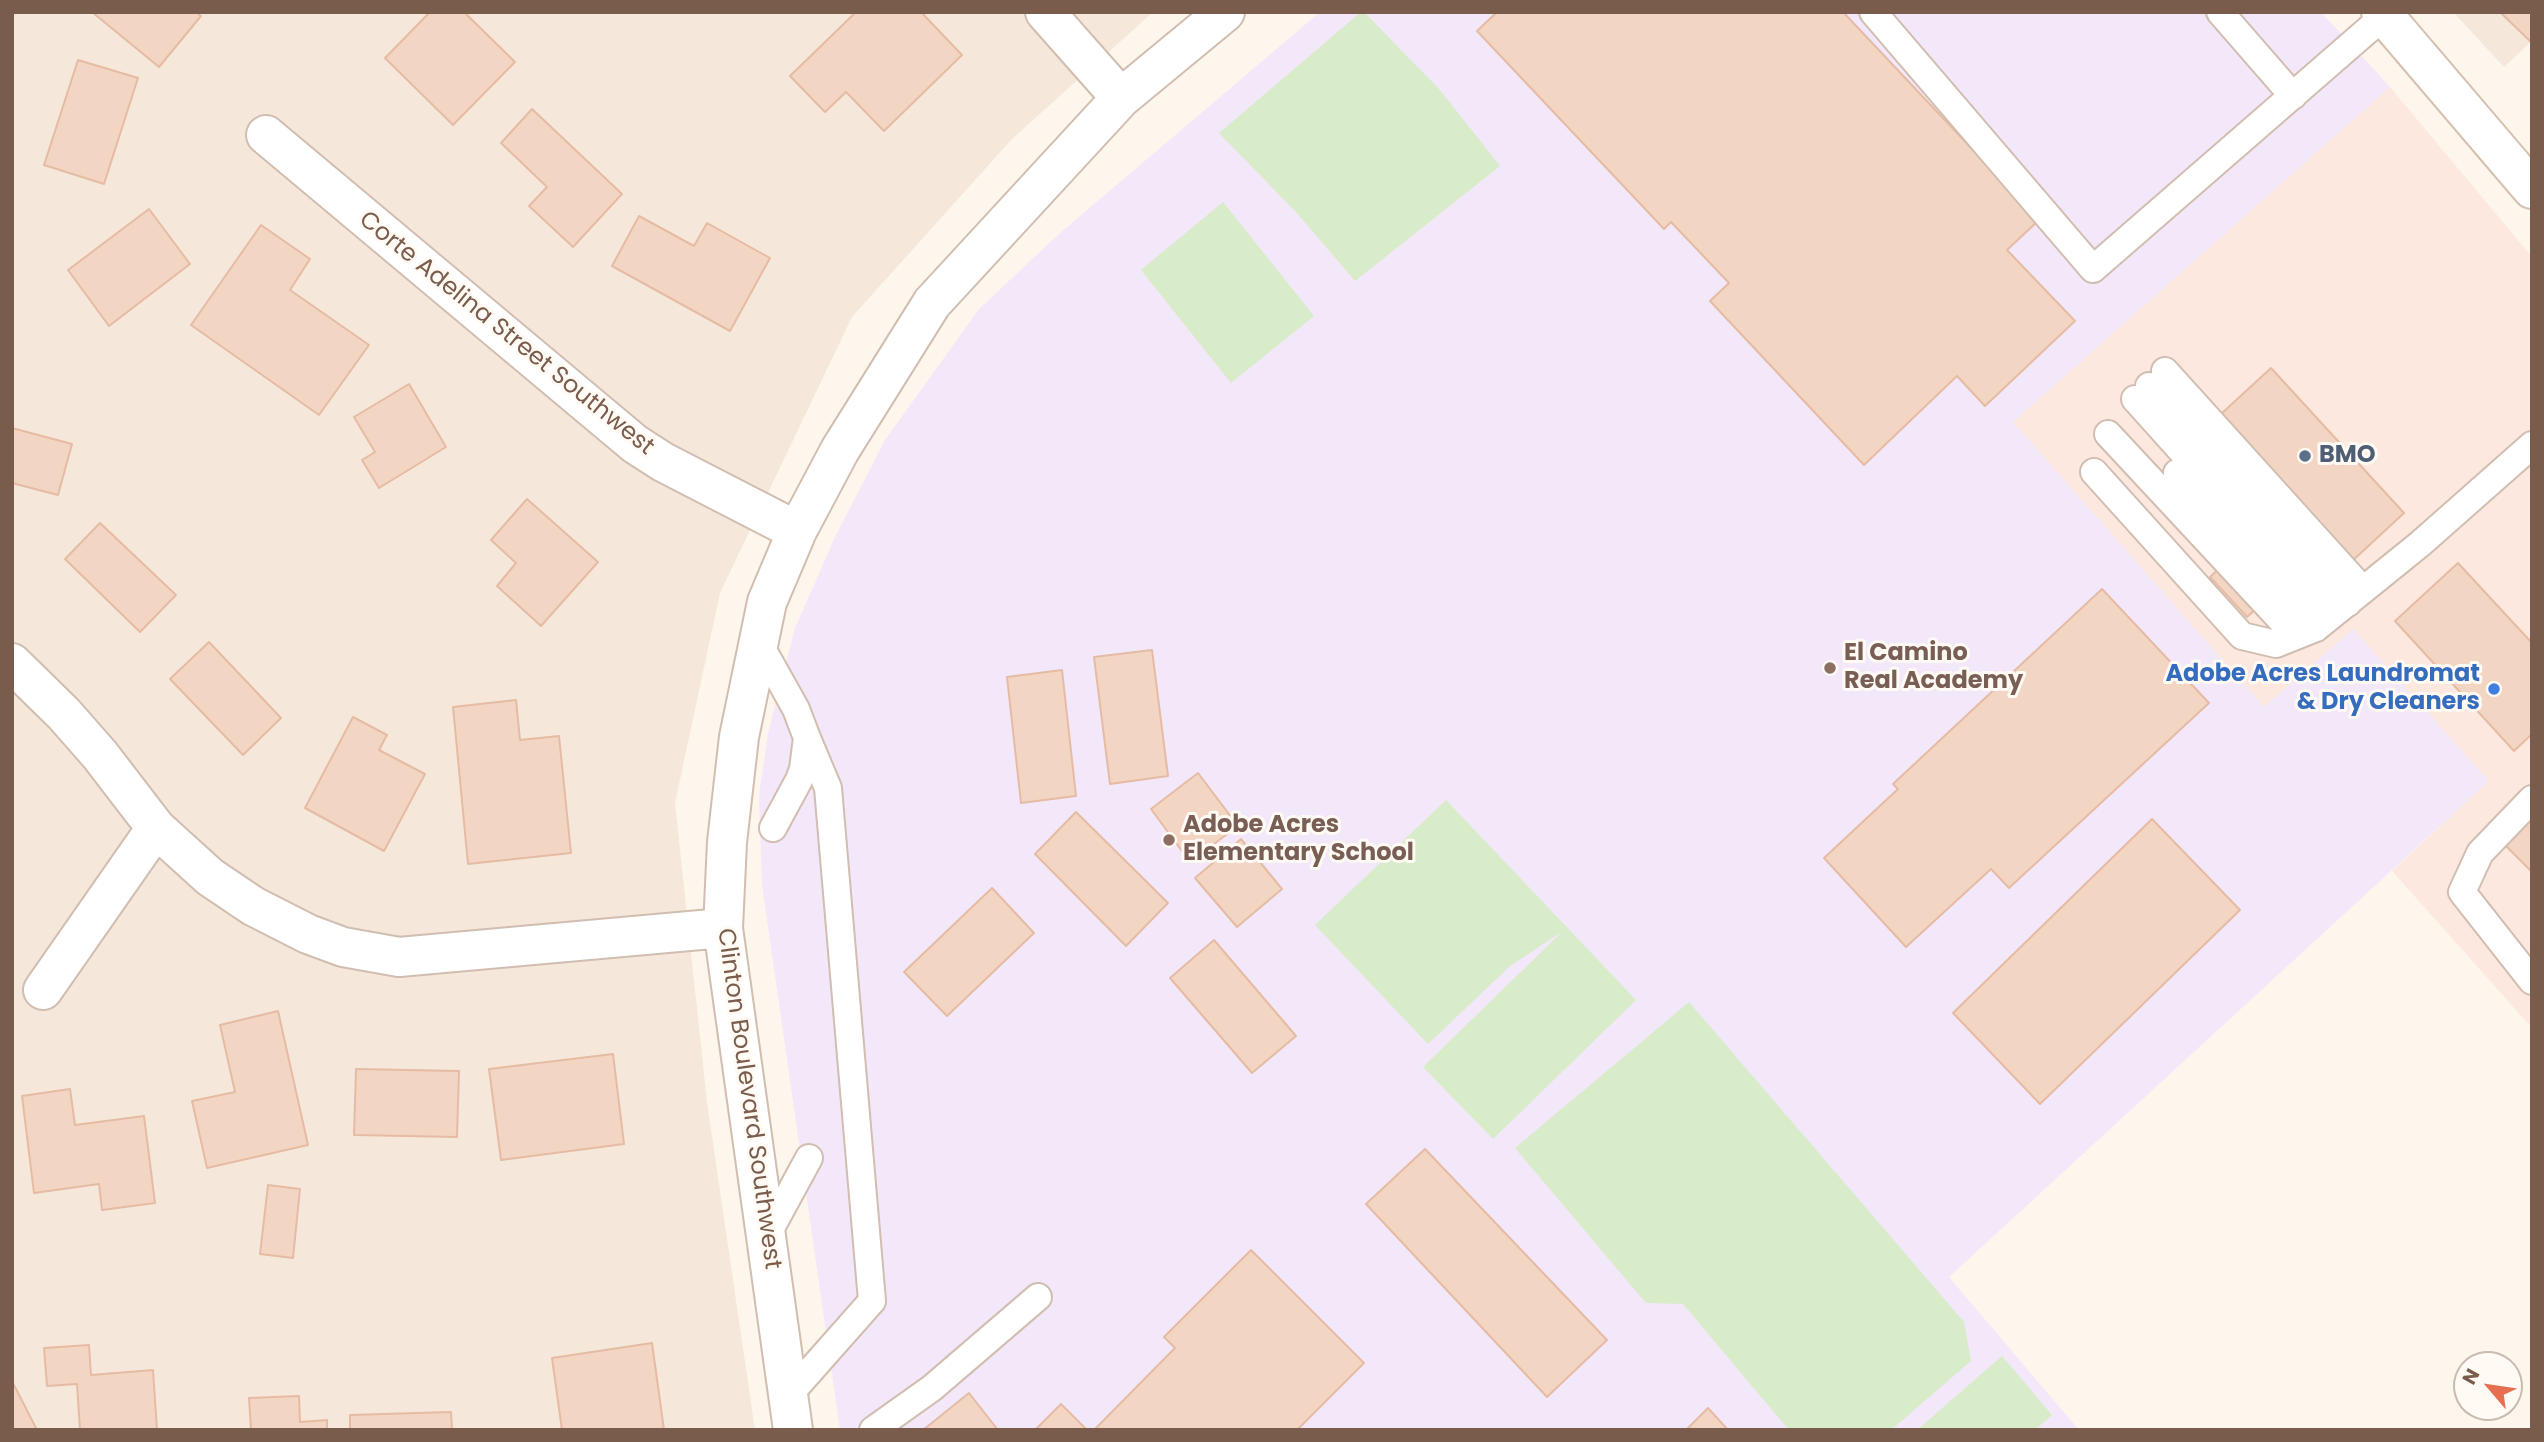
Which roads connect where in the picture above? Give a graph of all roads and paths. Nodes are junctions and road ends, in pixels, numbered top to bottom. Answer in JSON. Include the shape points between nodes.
{"nodes":[{"id":1,"x":1045,"y":12,"type":"edge"},
{"id":2,"x":1224,"y":12,"type":"edge"},
{"id":3,"x":1873,"y":12,"type":"edge"},
{"id":4,"x":2220,"y":12,"type":"edge"},
{"id":5,"x":2382,"y":14,"type":"edge"},
{"id":6,"x":2292,"y":96,"type":"junction"},
{"id":7,"x":1121,"y":98,"type":"junction"},
{"id":8,"x":266,"y":135,"type":"dead end"},
{"id":9,"x":2532,"y":189,"type":"edge"},
{"id":10,"x":2108,"y":434,"type":"dead end"},
{"id":11,"x":2532,"y":445,"type":"edge"},
{"id":12,"x":2094,"y":472,"type":"dead end"},
{"id":13,"x":797,"y":531,"type":"junction"},
{"id":14,"x":2331,"y":615,"type":"junction"},
{"id":15,"x":759,"y":643,"type":"junction"},
{"id":16,"x":12,"y":663,"type":"edge"},
{"id":17,"x":807,"y":737,"type":"junction"},
{"id":18,"x":2532,"y":799,"type":"edge"},
{"id":19,"x":156,"y":828,"type":"junction"},
{"id":20,"x":774,"y":828,"type":"dead end"},
{"id":21,"x":723,"y":928,"type":"junction"},
{"id":22,"x":2532,"y":981,"type":"edge"},
{"id":23,"x":43,"y":990,"type":"dead end"},
{"id":24,"x":809,"y":1158,"type":"dead end"},
{"id":25,"x":766,"y":1237,"type":"junction"},
{"id":26,"x":1038,"y":1297,"type":"dead end"},
{"id":27,"x":791,"y":1413,"type":"edge"},
{"id":28,"x":873,"y":1430,"type":"edge"}],
"edges":[{"from":1,"to":7,"type":"street"},
{"from":2,"to":7,"type":"street","name":"Clinton Boulevard Southwest"},
{"from":3,"to":6,"type":"lane","via":[[2093,269]]},
{"from":4,"to":6,"type":"lane"},
{"from":5,"to":6,"type":"lane"},
{"from":5,"to":9,"type":"street"},
{"from":7,"to":13,"type":"street","name":"Clinton Boulevard Southwest","via":[[932,303],[840,450]]},
{"from":8,"to":13,"type":"street","name":"Corte Adelina Street Southwest","via":[[635,444]]},
{"from":10,"to":14,"type":"lane"},
{"from":11,"to":14,"type":"lane"},
{"from":12,"to":14,"type":"lane","via":[[2242,636],[2276,644]]},
{"from":13,"to":15,"type":"street","name":"Clinton Boulevard Southwest","via":[[767,602]]},
{"from":14,"to":14,"type":"lane","via":[[2143,392]]},
{"from":15,"to":17,"type":"lane"},
{"from":15,"to":21,"type":"street","name":"Clinton Boulevard Southwest","via":[[739,737]]},
{"from":16,"to":19,"type":"street","via":[[73,724]]},
{"from":17,"to":20,"type":"lane","via":[[803,769]]},
{"from":17,"to":27,"type":"lane","via":[[828,788],[872,1301]]},
{"from":18,"to":22,"type":"lane","via":[[2480,853],[2462,892]]},
{"from":19,"to":21,"type":"street","via":[[210,877],[280,922],[343,947],[399,957]]},
{"from":19,"to":23,"type":"street"},
{"from":21,"to":25,"type":"street","name":"Clinton Boulevard Southwest"},
{"from":24,"to":25,"type":"lane"},
{"from":25,"to":27,"type":"street","name":"Clinton Boulevard Southwest"},
{"from":26,"to":28,"type":"lane","via":[[932,1388]]}]}
